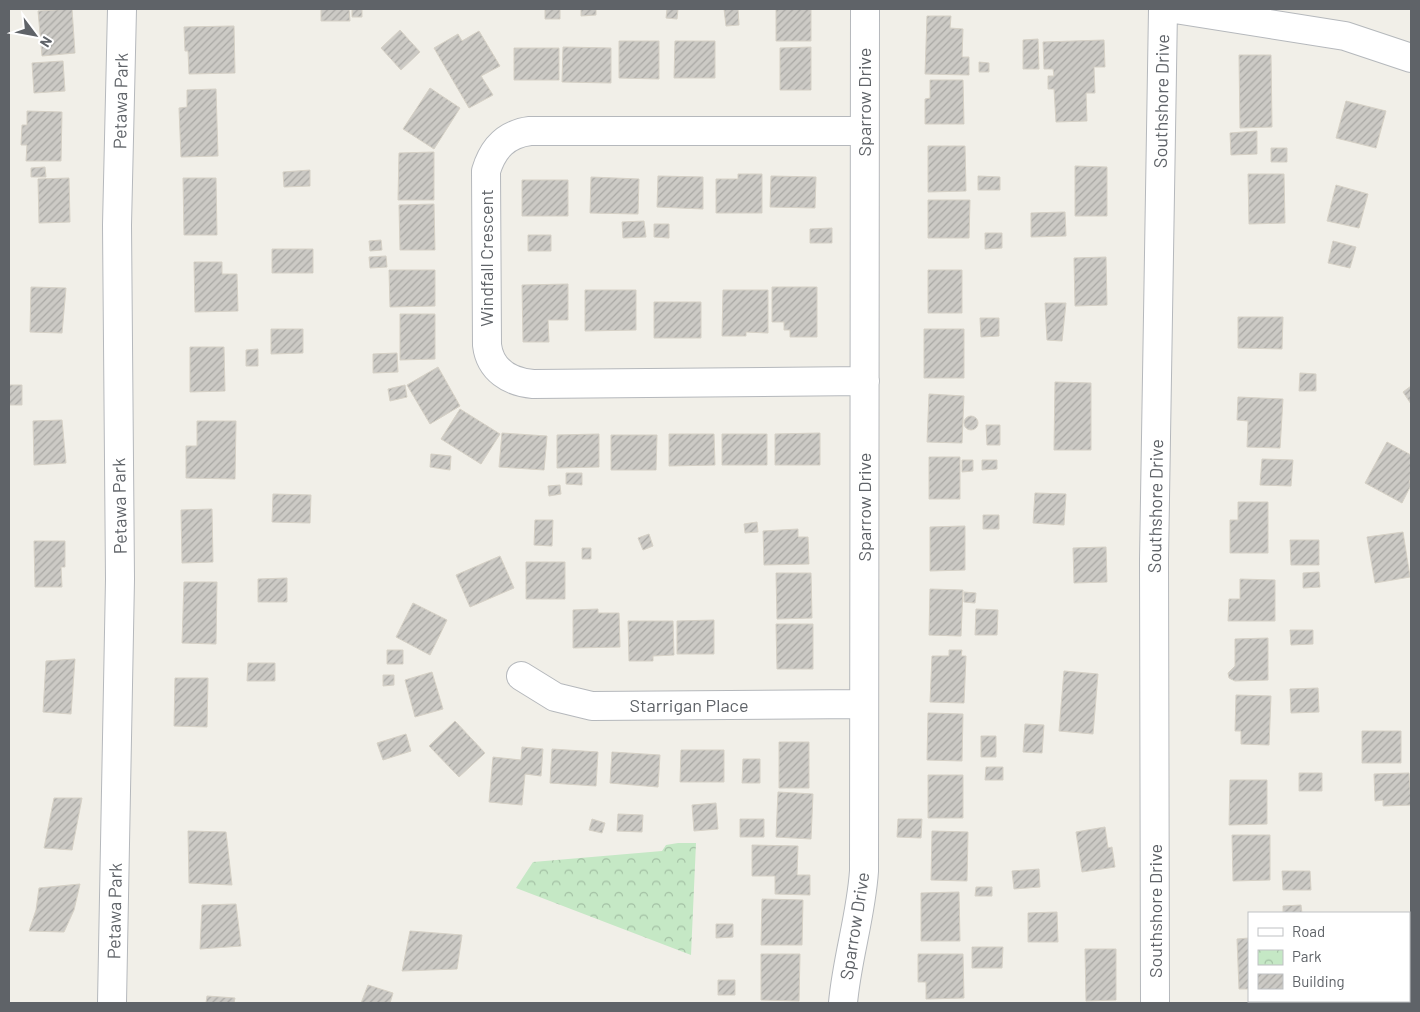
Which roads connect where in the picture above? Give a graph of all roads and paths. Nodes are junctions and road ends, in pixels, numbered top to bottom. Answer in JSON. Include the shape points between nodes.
{"nodes":[{"id":1,"x":122,"y":9,"type":"edge"},
{"id":2,"x":865,"y":9,"type":"edge"},
{"id":3,"x":1163,"y":9,"type":"edge"},
{"id":4,"x":1175,"y":9,"type":"edge"},
{"id":5,"x":1411,"y":58,"type":"edge"},
{"id":6,"x":864,"y":131,"type":"junction"},
{"id":7,"x":865,"y":381,"type":"junction"},
{"id":8,"x":521,"y":676,"type":"dead end"},
{"id":9,"x":864,"y":704,"type":"junction"},
{"id":10,"x":112,"y":1003,"type":"edge"},
{"id":11,"x":843,"y":1003,"type":"edge"},
{"id":12,"x":1155,"y":1003,"type":"edge"}],
"edges":[{"from":1,"to":10,"type":"street","name":"Petawa Park","via":[[117,225],[120,579]]},
{"from":2,"to":6,"type":"street","name":"Sparrow Drive"},
{"from":3,"to":12,"type":"street","name":"Southshore Drive","via":[[1154,560]]},
{"from":4,"to":5,"type":"street","via":[[1345,36]]},
{"from":6,"to":7,"type":"street","name":"Sparrow Drive"},
{"from":6,"to":7,"type":"street","name":"Windfall Crescent","via":[[520,132],[510,136],[494,152],[486,171],[486,190],[488,356],[512,380],[533,384]]},
{"from":7,"to":9,"type":"street","name":"Sparrow Drive"},
{"from":8,"to":9,"type":"street","name":"Starrigan Place","via":[[555,697],[592,706]]},
{"from":9,"to":11,"type":"street","name":"Sparrow Drive","via":[[864,871]]}]}
